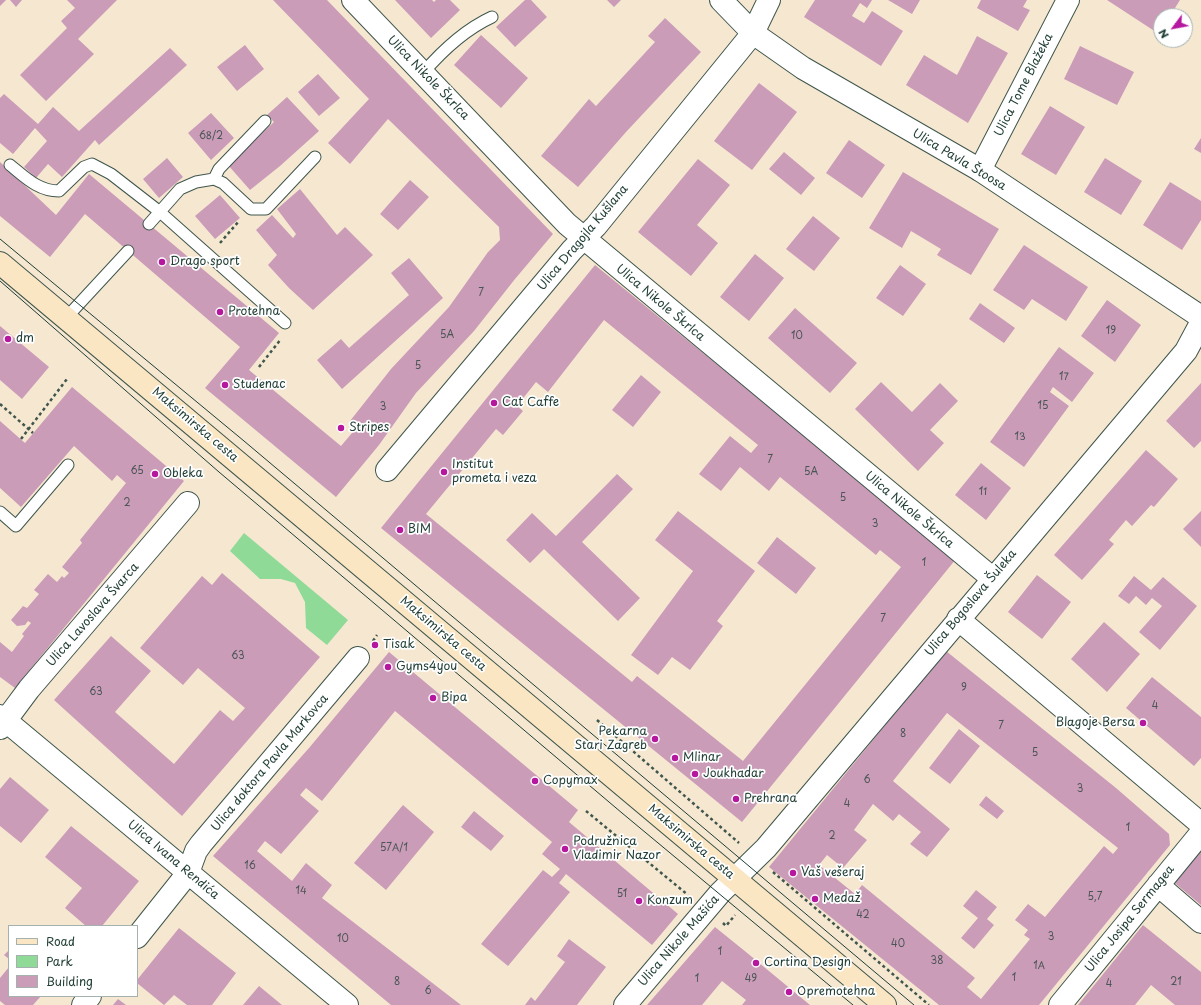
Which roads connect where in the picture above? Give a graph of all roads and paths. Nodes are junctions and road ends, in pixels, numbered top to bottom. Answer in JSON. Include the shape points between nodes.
{"nodes":[{"id":1,"x":353,"y":0,"type":"edge"},
{"id":2,"x":721,"y":0,"type":"edge"},
{"id":3,"x":769,"y":0,"type":"edge"},
{"id":4,"x":1068,"y":0,"type":"edge"},
{"id":5,"x":492,"y":17,"type":"dead end"},
{"id":6,"x":753,"y":33,"type":"junction"},
{"id":7,"x":423,"y":73,"type":"junction"},
{"id":8,"x":265,"y":121,"type":"dead end"},
{"id":9,"x":315,"y":157,"type":"dead end"},
{"id":10,"x":10,"y":165,"type":"dead end"},
{"id":11,"x":980,"y":170,"type":"junction"},
{"id":12,"x":214,"y":179,"type":"junction"},
{"id":13,"x":251,"y":209,"type":"junction"},
{"id":14,"x":160,"y":212,"type":"junction"},
{"id":15,"x":149,"y":224,"type":"dead end"},
{"id":16,"x":583,"y":239,"type":"junction"},
{"id":17,"x":128,"y":251,"type":"dead end"},
{"id":18,"x":209,"y":255,"type":"junction"},
{"id":19,"x":0,"y":263,"type":"edge"},
{"id":20,"x":1201,"y":317,"type":"edge"},
{"id":21,"x":66,"y":318,"type":"junction"},
{"id":22,"x":285,"y":323,"type":"joint"},
{"id":23,"x":1201,"y":323,"type":"edge"},
{"id":24,"x":259,"y":366,"type":"dead end"},
{"id":25,"x":67,"y":379,"type":"dead end"},
{"id":26,"x":0,"y":404,"type":"edge"},
{"id":27,"x":28,"y":429,"type":"junction"},
{"id":28,"x":33,"y":434,"type":"dead end"},
{"id":29,"x":21,"y":439,"type":"dead end"},
{"id":30,"x":68,"y":465,"type":"dead end"},
{"id":31,"x":387,"y":470,"type":"dead end"},
{"id":32,"x":188,"y":503,"type":"dead end"},
{"id":33,"x":0,"y":512,"type":"edge"},
{"id":34,"x":992,"y":578,"type":"junction"},
{"id":35,"x":958,"y":619,"type":"junction"},
{"id":36,"x":358,"y":658,"type":"dead end"},
{"id":37,"x":597,"y":720,"type":"dead end"},
{"id":38,"x":2,"y":721,"type":"edge"},
{"id":39,"x":586,"y":811,"type":"dead end"},
{"id":40,"x":1201,"y":824,"type":"edge"},
{"id":41,"x":1201,"y":833,"type":"edge"},
{"id":42,"x":734,"y":839,"type":"junction"},
{"id":43,"x":730,"y":844,"type":"dead end"},
{"id":44,"x":740,"y":844,"type":"dead end"},
{"id":45,"x":768,"y":868,"type":"dead end"},
{"id":46,"x":188,"y":873,"type":"junction"},
{"id":47,"x":734,"y":879,"type":"junction"},
{"id":48,"x":1158,"y":884,"type":"junction"},
{"id":49,"x":688,"y":895,"type":"dead end"},
{"id":50,"x":1201,"y":922,"type":"edge"},
{"id":51,"x":138,"y":936,"type":"edge"},
{"id":52,"x":89,"y":997,"type":"edge"},
{"id":53,"x":83,"y":1005,"type":"edge"},
{"id":54,"x":346,"y":1005,"type":"edge"},
{"id":55,"x":625,"y":1005,"type":"edge"},
{"id":56,"x":885,"y":1005,"type":"edge"},
{"id":57,"x":929,"y":1005,"type":"edge"},
{"id":58,"x":1060,"y":1005,"type":"edge"}],
"edges":[{"from":1,"to":7,"type":"street","name":"Ulica Nikole Škrlca"},
{"from":2,"to":6,"type":"street","name":"Ulica Pavla Štoosa"},
{"from":3,"to":6,"type":"street","name":"Ulica Dragojla Kušlana"},
{"from":4,"to":11,"type":"street","name":"Ulica Tome Blažeka"},
{"from":5,"to":7,"type":"lane","via":[[477,24],[432,62]]},
{"from":6,"to":11,"type":"street","name":"Ulica Pavla Štoosa","via":[[803,68]]},
{"from":6,"to":16,"type":"street","name":"Ulica Dragojla Kušlana"},
{"from":7,"to":16,"type":"street","name":"Ulica Nikole Škrlca"},
{"from":8,"to":12,"type":"lane","via":[[219,169]]},
{"from":9,"to":13,"type":"lane","via":[[266,209]]},
{"from":10,"to":14,"type":"lane","via":[[37,186],[59,191],[84,167],[92,164],[111,174]]},
{"from":11,"to":20,"type":"street","name":"Ulica Pavla Štoosa"},
{"from":12,"to":13,"type":"lane","via":[[223,183]]},
{"from":12,"to":14,"type":"lane","via":[[196,182],[180,189]]},
{"from":13,"to":18,"type":"path"},
{"from":14,"to":15,"type":"lane"},
{"from":14,"to":18,"type":"lane"},
{"from":16,"to":31,"type":"street","name":"Ulica Dragojla Kušlana"},
{"from":16,"to":34,"type":"street","name":"Ulica Nikole Škrlca"},
{"from":17,"to":21,"type":"lane"},
{"from":18,"to":22,"type":"lane"},
{"from":19,"to":21,"type":"main road","name":"Maksimirska cesta"},
{"from":21,"to":47,"type":"main road","name":"Maksimirska cesta"},
{"from":22,"to":24,"type":"path","via":[[287,332]]},
{"from":23,"to":34,"type":"street","name":"Ulica Bogoslava Šuleka","via":[[1186,351]]},
{"from":25,"to":27,"type":"path"},
{"from":26,"to":27,"type":"path"},
{"from":27,"to":28,"type":"path"},
{"from":27,"to":29,"type":"path"},
{"from":30,"to":33,"type":"lane","via":[[16,526]]},
{"from":32,"to":38,"type":"street","name":"Ulica Lavoslava Švarca"},
{"from":34,"to":35,"type":"street","name":"Ulica Bogoslava Šuleka"},
{"from":35,"to":40,"type":"street"},
{"from":35,"to":47,"type":"street","name":"Ulica Bogoslava Šuleka","via":[[766,848]]},
{"from":36,"to":46,"type":"street","name":"Ulica doktora Pavla Markovca","via":[[201,844]]},
{"from":37,"to":42,"type":"path"},
{"from":38,"to":46,"type":"street","name":"Ulica Ivana Rendića"},
{"from":39,"to":49,"type":"path"},
{"from":41,"to":48,"type":"street","name":"Ulica Josipa Sermagea"},
{"from":42,"to":43,"type":"path"},
{"from":42,"to":44,"type":"path"},
{"from":45,"to":57,"type":"path"},
{"from":46,"to":51,"type":"street","name":"Ulica doktora Pavla Markovca"},
{"from":46,"to":54,"type":"street","name":"Ulica Ivana Rendića"},
{"from":47,"to":55,"type":"street","name":"Ulica Nikole Mašića"},
{"from":47,"to":56,"type":"main road","name":"Maksimirska cesta"},
{"from":48,"to":50,"type":"street"},
{"from":48,"to":58,"type":"street","name":"Ulica Josipa Sermagea"},
{"from":52,"to":53,"type":"street"}]}
